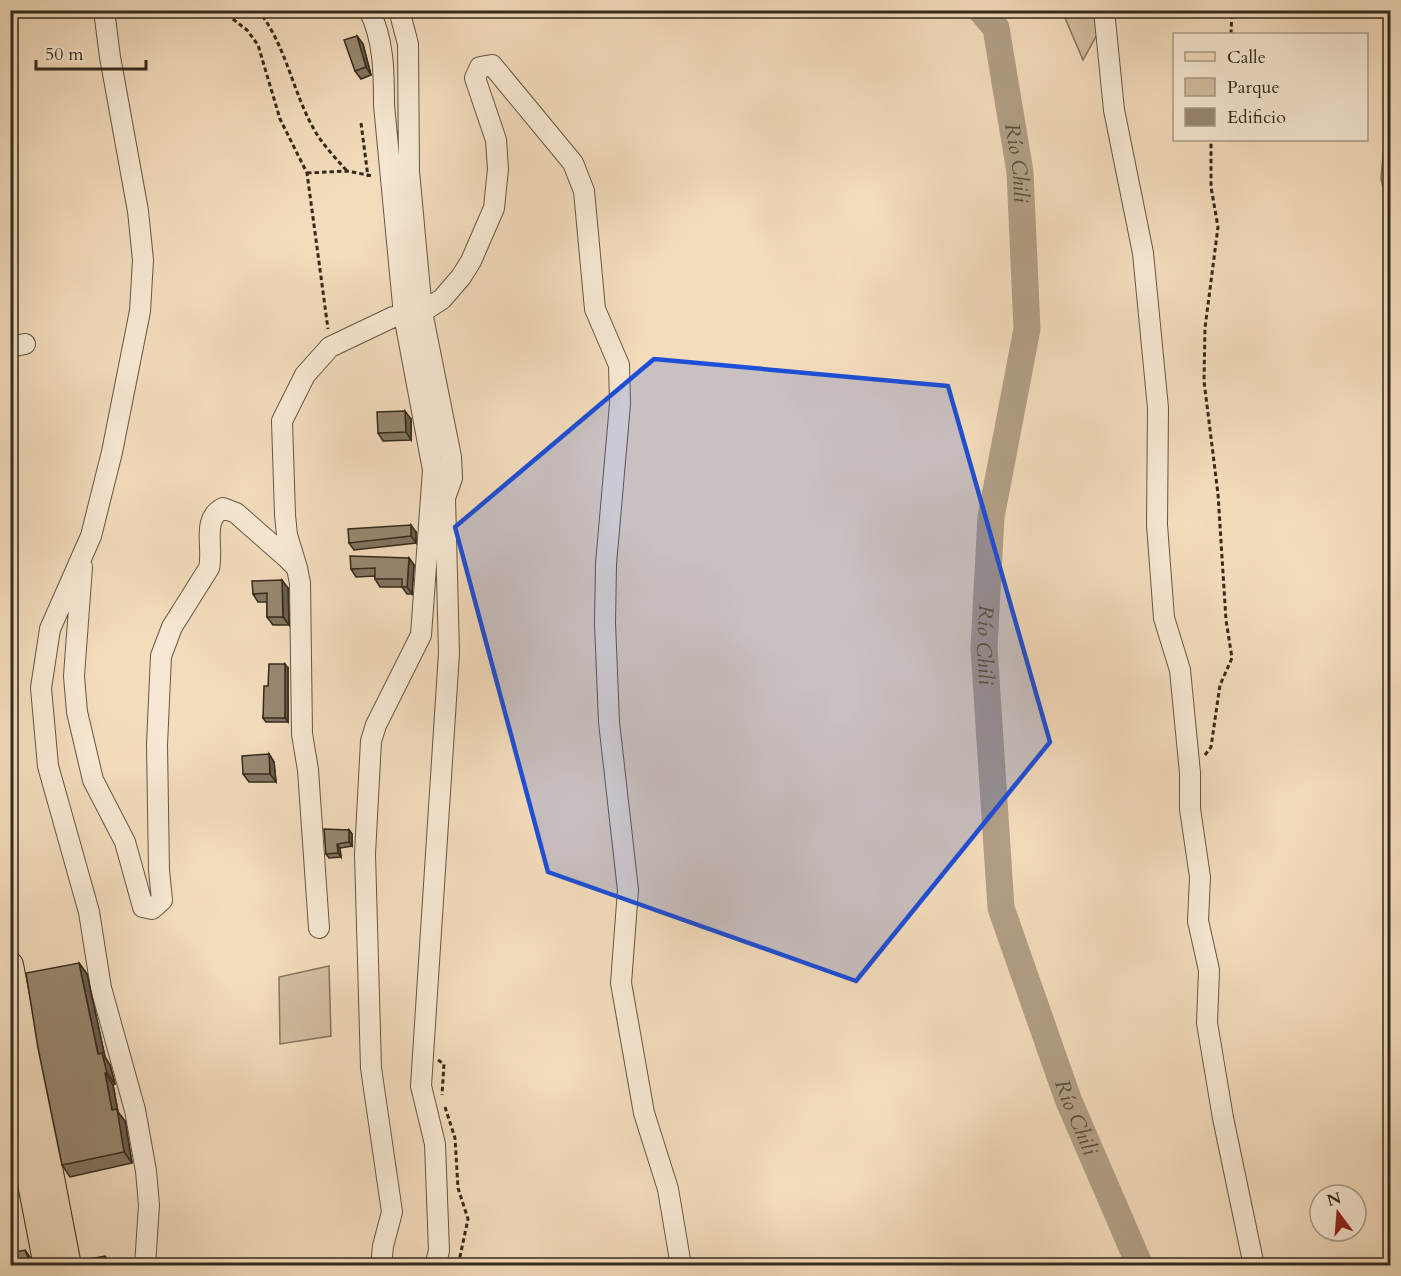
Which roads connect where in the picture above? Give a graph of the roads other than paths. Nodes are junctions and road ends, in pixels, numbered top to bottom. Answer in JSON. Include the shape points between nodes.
{"nodes":[{"id":1,"x":104,"y":10,"type":"edge"},
{"id":2,"x":369,"y":10,"type":"edge"},
{"id":3,"x":399,"y":10,"type":"edge"},
{"id":4,"x":1104,"y":10,"type":"edge"},
{"id":5,"x":413,"y":314,"type":"junction"},
{"id":6,"x":83,"y":554,"type":"junction"},
{"id":7,"x":297,"y":567,"type":"junction"},
{"id":8,"x":319,"y":928,"type":"dead end"},
{"id":9,"x":10,"y":965,"type":"edge"},
{"id":10,"x":10,"y":1075,"type":"edge"},
{"id":11,"x":25,"y":1139,"type":"edge"},
{"id":12,"x":47,"y":1266,"type":"edge"},
{"id":13,"x":68,"y":1266,"type":"edge"},
{"id":14,"x":145,"y":1266,"type":"edge"},
{"id":15,"x":381,"y":1266,"type":"edge"},
{"id":16,"x":435,"y":1266,"type":"edge"},
{"id":17,"x":681,"y":1266,"type":"edge"},
{"id":18,"x":1254,"y":1266,"type":"edge"}],
"edges":[{"from":1,"to":6,"type":"street","via":[[143,260],[140,311],[112,452]]},
{"from":2,"to":5,"type":"street","via":[[378,33],[390,173]]},
{"from":3,"to":5,"type":"street","via":[[408,45]]},
{"from":4,"to":18,"type":"street","via":[[1114,110],[1143,253],[1158,408],[1157,525],[1164,618],[1180,670],[1190,809],[1200,877],[1198,921],[1209,970],[1206,1023]]},
{"from":5,"to":7,"type":"street","via":[[330,347],[304,375],[282,421],[287,535]]},
{"from":5,"to":15,"type":"street","via":[[433,470],[421,634],[371,741],[366,820],[371,1068],[392,1212]]},
{"from":5,"to":16,"type":"street","via":[[440,392],[452,478],[445,498],[449,653],[421,1086],[435,1144],[439,1251]]},
{"from":5,"to":17,"type":"street","via":[[442,299],[461,277],[494,208],[496,140],[476,78],[480,67],[492,65],[573,163],[584,190],[596,309],[620,365],[605,623],[609,722],[628,890],[621,983],[644,1113],[668,1190]]},
{"from":6,"to":7,"type":"street","via":[[74,676],[84,753],[93,780],[125,842],[143,907],[152,909],[162,900],[163,892],[159,870],[157,745],[161,656],[172,627],[209,568],[213,516],[223,508],[236,513]]},
{"from":6,"to":14,"type":"street","via":[[50,629],[41,688],[48,766],[89,912],[102,988],[135,1110],[149,1205]]},
{"from":7,"to":8,"type":"street","via":[[302,734]]},
{"from":9,"to":11,"type":"main road"},
{"from":10,"to":11,"type":"main road"},
{"from":11,"to":12,"type":"main road"},
{"from":11,"to":13,"type":"main road"}]}
